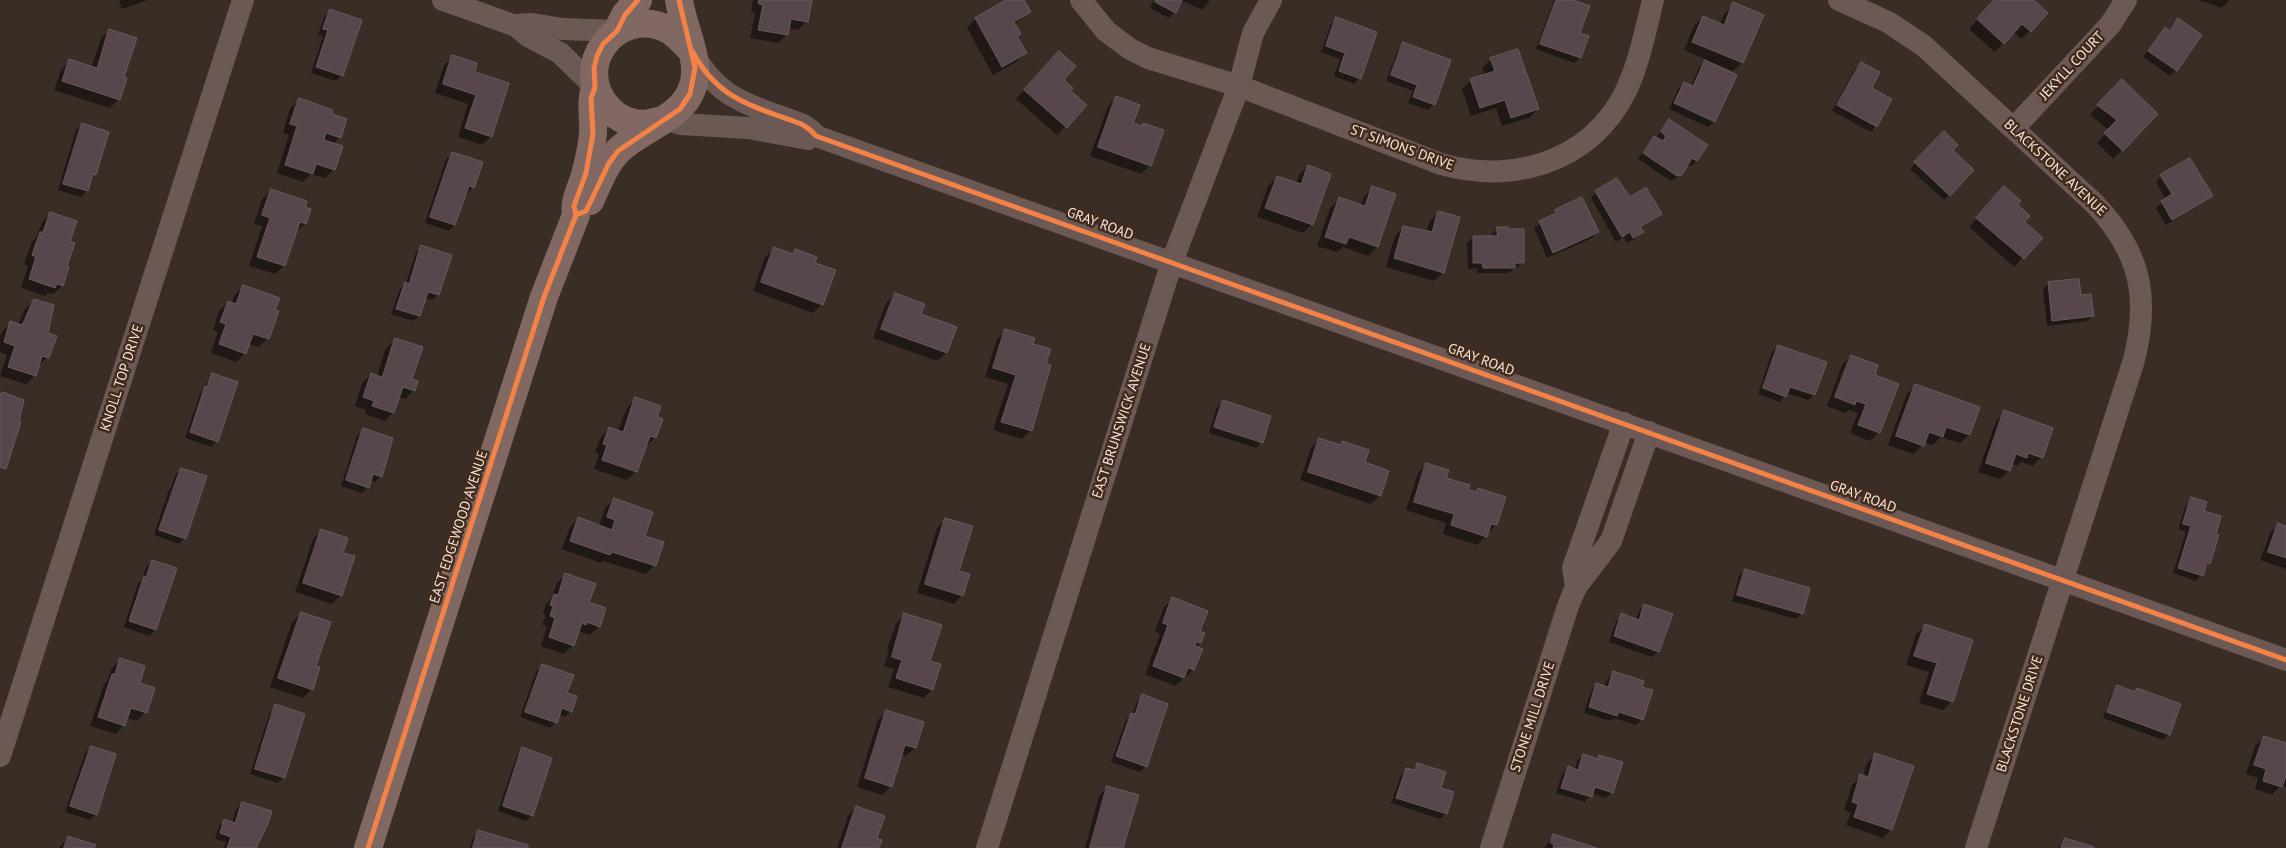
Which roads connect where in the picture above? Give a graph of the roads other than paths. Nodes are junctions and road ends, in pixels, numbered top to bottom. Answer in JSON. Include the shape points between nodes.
{"nodes":[{"id":1,"x":243,"y":0,"type":"edge"},
{"id":2,"x":443,"y":0,"type":"edge"},
{"id":3,"x":638,"y":0,"type":"edge"},
{"id":4,"x":679,"y":0,"type":"edge"},
{"id":5,"x":1081,"y":0,"type":"edge"},
{"id":6,"x":1271,"y":0,"type":"edge"},
{"id":7,"x":1653,"y":0,"type":"edge"},
{"id":8,"x":1839,"y":0,"type":"edge"},
{"id":9,"x":2126,"y":0,"type":"edge"},
{"id":10,"x":516,"y":26,"type":"junction"},
{"id":11,"x":617,"y":31,"type":"junction"},
{"id":12,"x":692,"y":51,"type":"junction"},
{"id":13,"x":1239,"y":86,"type":"junction"},
{"id":14,"x":595,"y":87,"type":"junction"},
{"id":15,"x":665,"y":120,"type":"junction"},
{"id":16,"x":2014,"y":128,"type":"junction"},
{"id":17,"x":816,"y":136,"type":"junction"},
{"id":18,"x":576,"y":215,"type":"junction"},
{"id":19,"x":1172,"y":262,"type":"junction"},
{"id":20,"x":1624,"y":423,"type":"junction"},
{"id":21,"x":1649,"y":432,"type":"junction"},
{"id":22,"x":2063,"y":580,"type":"junction"},
{"id":23,"x":1576,"y":586,"type":"junction"},
{"id":24,"x":2286,"y":660,"type":"edge"},
{"id":25,"x":0,"y":756,"type":"edge"},
{"id":26,"x":368,"y":848,"type":"edge"},
{"id":27,"x":987,"y":848,"type":"edge"},
{"id":28,"x":1491,"y":848,"type":"edge"},
{"id":29,"x":1976,"y":848,"type":"edge"}],
"edges":[{"from":1,"to":25,"type":"street","name":"KNOLL TOP DRIVE"},
{"from":2,"to":10,"type":"street"},
{"from":3,"to":11,"type":"main road"},
{"from":4,"to":12,"type":"main road"},
{"from":5,"to":13,"type":"street","name":"ST SIMONS DRIVE","via":[[1106,31],[1139,54]]},
{"from":6,"to":13,"type":"street","name":"EAST BRUNSWICK AVENUE","via":[[1253,32]]},
{"from":7,"to":13,"type":"street","name":"ST SIMONS DRIVE","via":[[1633,74],[1614,110],[1578,146],[1552,161],[1522,170],[1481,173],[1441,164]]},
{"from":8,"to":16,"type":"street","name":"BLACKSTONE AVENUE","via":[[1909,35]]},
{"from":9,"to":16,"type":"street","name":"JEKYLL COURT","via":[[2110,25]]},
{"from":10,"to":11,"type":"street","via":[[532,24]]},
{"from":10,"to":14,"type":"street","via":[[560,53]]},
{"from":11,"to":12,"type":"main road","via":[[634,24],[653,24],[670,31]]},
{"from":11,"to":14,"type":"main road","via":[[603,44],[597,56]]},
{"from":12,"to":15,"type":"main road","via":[[695,68],[690,94],[680,109]]},
{"from":12,"to":17,"type":"street","name":"GRAY ROAD","via":[[708,76],[732,97],[808,126]]},
{"from":13,"to":19,"type":"street","name":"EAST BRUNSWICK AVENUE"},
{"from":14,"to":15,"type":"main road","via":[[603,103],[615,115],[644,124]]},
{"from":14,"to":18,"type":"main road","name":"EAST EDGEWOOD AVENUE","via":[[591,99],[592,143],[574,206]]},
{"from":15,"to":17,"type":"street","name":"GRAY ROAD","via":[[748,128],[806,139]]},
{"from":15,"to":18,"type":"main road","name":"EAST EDGEWOOD AVENUE","via":[[618,151],[586,211]]},
{"from":16,"to":22,"type":"street","name":"BLACKSTONE AVENUE","via":[[2108,218],[2125,243],[2139,281],[2142,301],[2141,331],[2134,360]]},
{"from":17,"to":19,"type":"street","name":"GRAY ROAD"},
{"from":18,"to":26,"type":"main road","name":"EAST EDGEWOOD AVENUE","via":[[544,297]]},
{"from":19,"to":20,"type":"street","name":"GRAY ROAD"},
{"from":19,"to":27,"type":"street","name":"EAST BRUNSWICK AVENUE"},
{"from":20,"to":21,"type":"street","name":"GRAY ROAD"},
{"from":20,"to":23,"type":"street","name":"STONE MILL DRIVE","via":[[1573,568]]},
{"from":21,"to":22,"type":"street","name":"GRAY ROAD"},
{"from":21,"to":23,"type":"street","name":"STONE MILL DRIVE","via":[[1611,541]]},
{"from":22,"to":24,"type":"street","name":"GRAY ROAD"},
{"from":22,"to":29,"type":"street","name":"BLACKSTONE DRIVE"},
{"from":23,"to":28,"type":"street","name":"STONE MILL DRIVE"}]}
